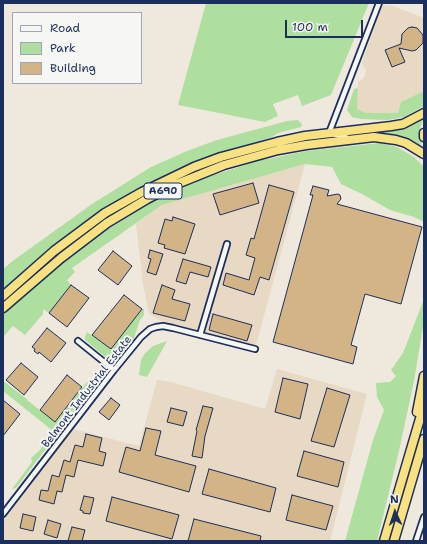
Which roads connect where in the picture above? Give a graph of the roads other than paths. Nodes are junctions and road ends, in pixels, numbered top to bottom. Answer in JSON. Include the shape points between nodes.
{"nodes":[{"id":1,"x":379,"y":3,"type":"edge"},
{"id":2,"x":424,"y":113,"type":"edge"},
{"id":3,"x":329,"y":133,"type":"junction"},
{"id":4,"x":424,"y":133,"type":"edge"},
{"id":5,"x":424,"y":137,"type":"edge"},
{"id":6,"x":355,"y":140,"type":"junction"},
{"id":7,"x":424,"y":154,"type":"edge"},
{"id":8,"x":227,"y":244,"type":"dead end"},
{"id":9,"x":3,"y":296,"type":"edge"},
{"id":10,"x":3,"y":308,"type":"edge"},
{"id":11,"x":200,"y":335,"type":"junction"},
{"id":12,"x":78,"y":341,"type":"dead end"},
{"id":13,"x":255,"y":349,"type":"dead end"},
{"id":14,"x":114,"y":370,"type":"junction"},
{"id":15,"x":424,"y":376,"type":"edge"},
{"id":16,"x":424,"y":405,"type":"edge"},
{"id":17,"x":424,"y":439,"type":"edge"},
{"id":18,"x":424,"y":442,"type":"edge"},
{"id":19,"x":410,"y":452,"type":"junction"},
{"id":20,"x":419,"y":455,"type":"junction"},
{"id":21,"x":3,"y":514,"type":"edge"},
{"id":22,"x":424,"y":517,"type":"edge"},
{"id":23,"x":384,"y":541,"type":"edge"},
{"id":24,"x":394,"y":541,"type":"edge"},
{"id":25,"x":416,"y":541,"type":"edge"}],
"edges":[{"from":1,"to":3,"type":"street"},
{"from":2,"to":3,"type":"highway","number":"A690","via":[[403,124]]},
{"from":3,"to":6,"type":"street"},
{"from":3,"to":9,"type":"highway","number":"A690","via":[[249,148],[168,178],[93,222],[54,251]]},
{"from":4,"to":5,"type":"highway"},
{"from":6,"to":7,"type":"highway","number":"A690","via":[[396,140]]},
{"from":6,"to":10,"type":"highway","number":"A690","via":[[252,156],[172,186],[107,223],[61,258]]},
{"from":8,"to":11,"type":"street"},
{"from":11,"to":13,"type":"street","name":"Belmont Industrial Estate"},
{"from":11,"to":14,"type":"street","name":"Belmont Industrial Estate","via":[[163,326],[150,329]]},
{"from":12,"to":14,"type":"street"},
{"from":14,"to":21,"type":"street","name":"Belmont Industrial Estate"},
{"from":15,"to":19,"type":"highway"},
{"from":16,"to":19,"type":"highway"},
{"from":17,"to":20,"type":"highway"},
{"from":18,"to":20,"type":"highway"},
{"from":19,"to":23,"type":"highway"},
{"from":20,"to":24,"type":"highway"},
{"from":22,"to":25,"type":"street"}]}
